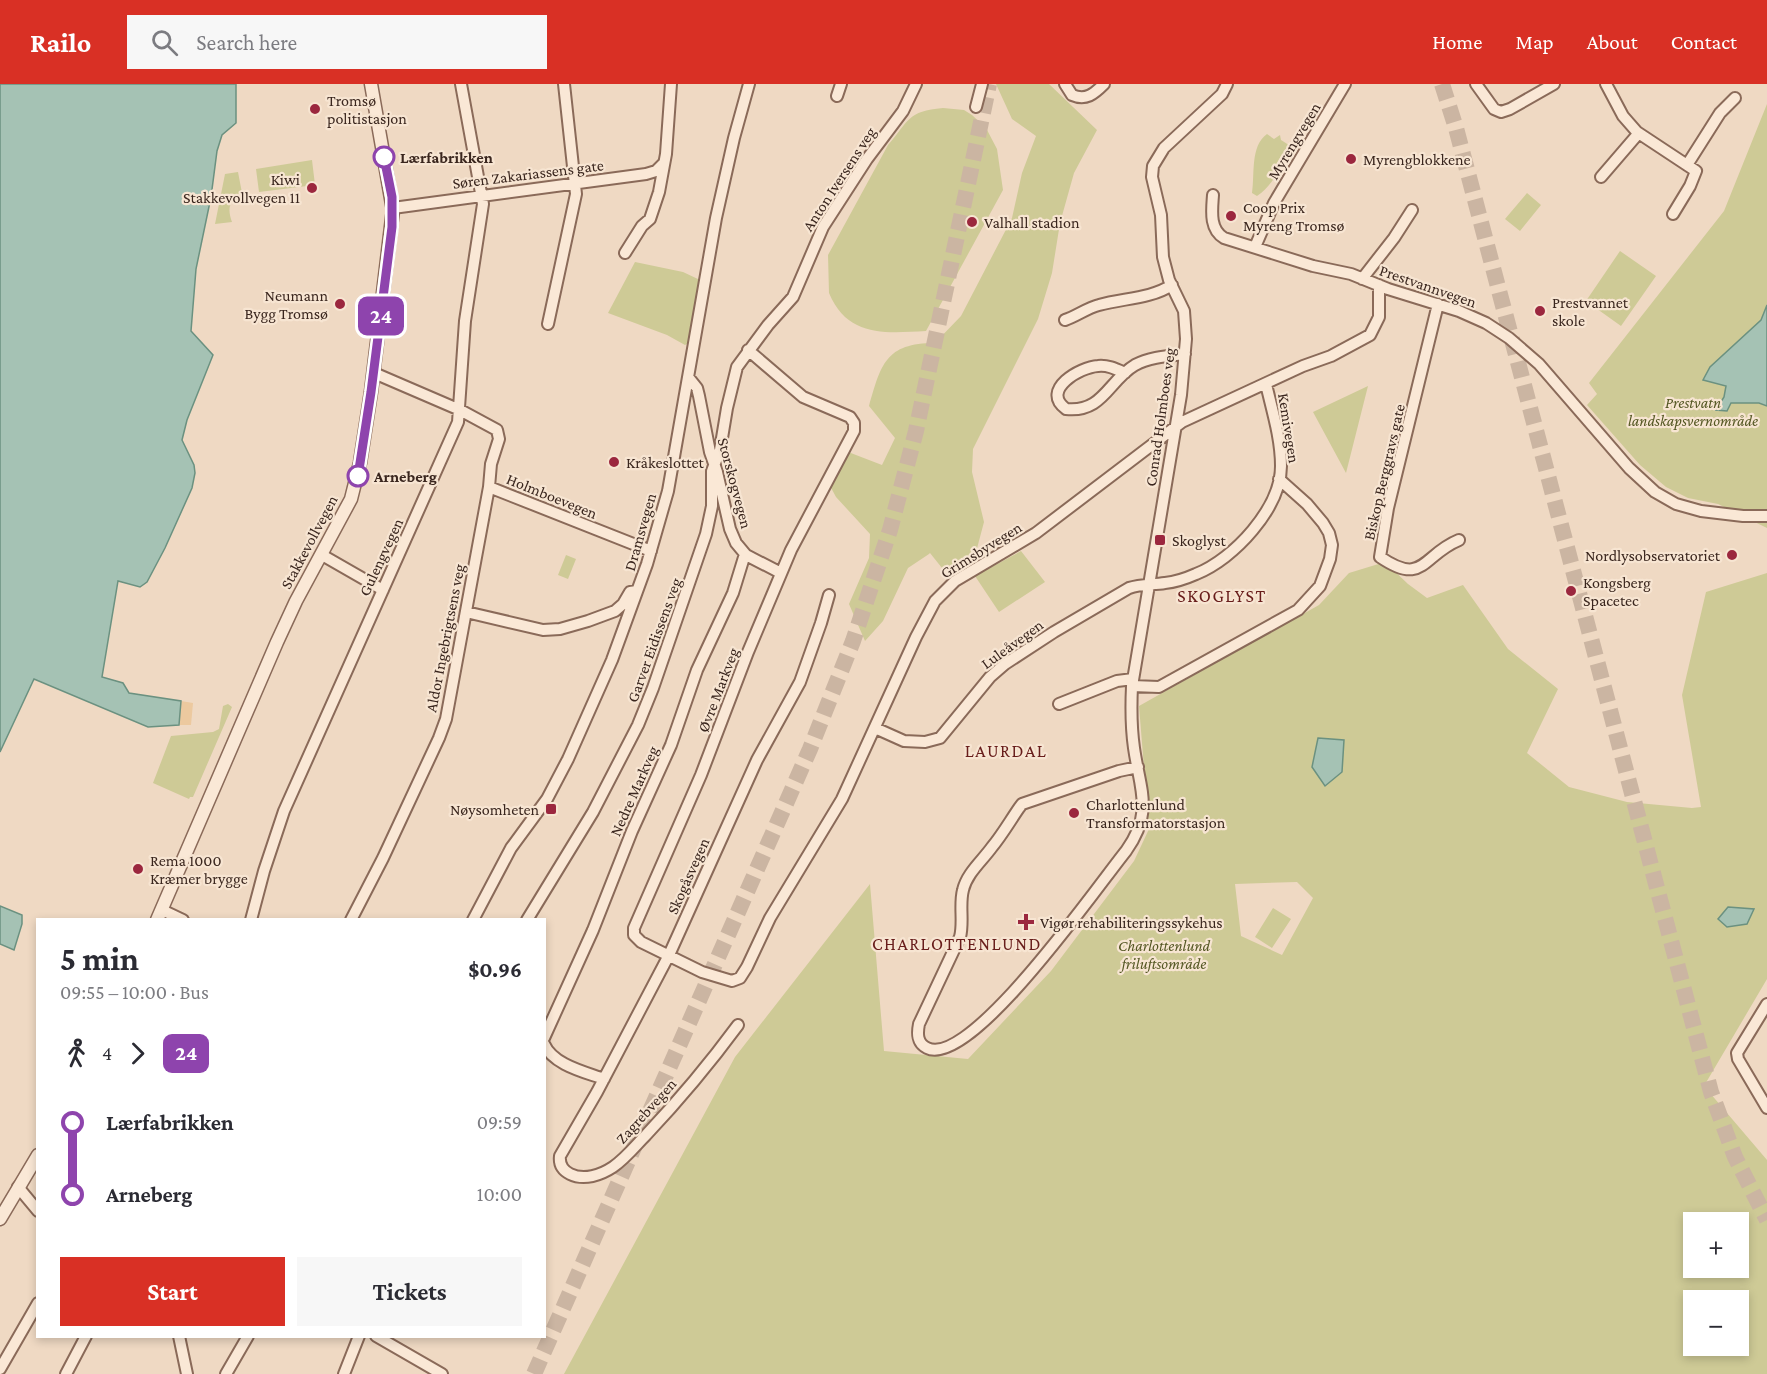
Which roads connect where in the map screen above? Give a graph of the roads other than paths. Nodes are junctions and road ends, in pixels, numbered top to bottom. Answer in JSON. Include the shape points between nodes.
{"nodes":[{"id":1,"x":371,"y":84,"type":"edge"},
{"id":2,"x":461,"y":84,"type":"edge"},
{"id":3,"x":564,"y":84,"type":"edge"},
{"id":4,"x":671,"y":84,"type":"edge"},
{"id":5,"x":749,"y":84,"type":"edge"},
{"id":6,"x":841,"y":84,"type":"edge"},
{"id":7,"x":916,"y":84,"type":"edge"},
{"id":8,"x":982,"y":84,"type":"edge"},
{"id":9,"x":1065,"y":84,"type":"edge"},
{"id":10,"x":1104,"y":84,"type":"edge"},
{"id":11,"x":1227,"y":84,"type":"edge"},
{"id":12,"x":1345,"y":84,"type":"edge"},
{"id":13,"x":1476,"y":84,"type":"edge"},
{"id":14,"x":1554,"y":84,"type":"edge"},
{"id":15,"x":1606,"y":84,"type":"edge"},
{"id":16,"x":837,"y":96,"type":"dead end"},
{"id":17,"x":1735,"y":98,"type":"dead end"},
{"id":18,"x":976,"y":107,"type":"dead end"},
{"id":19,"x":1638,"y":134,"type":"junction"},
{"id":20,"x":663,"y":164,"type":"junction"},
{"id":21,"x":1688,"y":165,"type":"junction"},
{"id":22,"x":1601,"y":177,"type":"dead end"},
{"id":23,"x":575,"y":183,"type":"junction"},
{"id":24,"x":481,"y":195,"type":"junction"},
{"id":25,"x":1213,"y":195,"type":"dead end"},
{"id":26,"x":393,"y":208,"type":"junction"},
{"id":27,"x":1412,"y":210,"type":"dead end"},
{"id":28,"x":1673,"y":214,"type":"dead end"},
{"id":29,"x":1255,"y":247,"type":"junction"},
{"id":30,"x":625,"y":253,"type":"dead end"},
{"id":31,"x":1362,"y":279,"type":"junction"},
{"id":32,"x":1172,"y":285,"type":"junction"},
{"id":33,"x":1379,"y":285,"type":"junction"},
{"id":34,"x":1437,"y":304,"type":"junction"},
{"id":35,"x":1065,"y":320,"type":"dead end"},
{"id":36,"x":548,"y":324,"type":"dead end"},
{"id":37,"x":748,"y":350,"type":"junction"},
{"id":38,"x":1185,"y":354,"type":"junction"},
{"id":39,"x":374,"y":373,"type":"junction"},
{"id":40,"x":1125,"y":373,"type":"junction"},
{"id":41,"x":689,"y":378,"type":"junction"},
{"id":42,"x":1266,"y":384,"type":"junction"},
{"id":43,"x":460,"y":410,"type":"junction"},
{"id":44,"x":1174,"y":428,"type":"junction"},
{"id":45,"x":714,"y":465,"type":"junction"},
{"id":46,"x":1279,"y":479,"type":"junction"},
{"id":47,"x":489,"y":487,"type":"junction"},
{"id":48,"x":1767,"y":516,"type":"edge"},
{"id":49,"x":1459,"y":540,"type":"dead end"},
{"id":50,"x":651,"y":551,"type":"junction"},
{"id":51,"x":745,"y":554,"type":"junction"},
{"id":52,"x":321,"y":555,"type":"junction"},
{"id":53,"x":781,"y":573,"type":"junction"},
{"id":54,"x":1150,"y":584,"type":"junction"},
{"id":55,"x":383,"y":590,"type":"junction"},
{"id":56,"x":638,"y":591,"type":"junction"},
{"id":57,"x":829,"y":595,"type":"dead end"},
{"id":58,"x":466,"y":612,"type":"junction"},
{"id":59,"x":1132,"y":683,"type":"junction"},
{"id":60,"x":1059,"y":704,"type":"dead end"},
{"id":61,"x":875,"y":728,"type":"junction"},
{"id":62,"x":1138,"y":767,"type":"junction"},
{"id":63,"x":160,"y":915,"type":"edge"},
{"id":64,"x":252,"y":918,"type":"edge"},
{"id":65,"x":352,"y":918,"type":"edge"},
{"id":66,"x":474,"y":918,"type":"edge"},
{"id":67,"x":528,"y":918,"type":"edge"},
{"id":68,"x":669,"y":955,"type":"junction"},
{"id":69,"x":1767,"y":1004,"type":"edge"},
{"id":70,"x":738,"y":1025,"type":"dead end"},
{"id":71,"x":546,"y":1034,"type":"edge"},
{"id":72,"x":546,"y":1047,"type":"edge"},
{"id":73,"x":604,"y":1079,"type":"junction"},
{"id":74,"x":1767,"y":1108,"type":"edge"},
{"id":75,"x":36,"y":1158,"type":"edge"},
{"id":76,"x":560,"y":1163,"type":"joint"},
{"id":77,"x":18,"y":1187,"type":"junction"},
{"id":78,"x":36,"y":1209,"type":"edge"},
{"id":79,"x":0,"y":1219,"type":"edge"},
{"id":80,"x":36,"y":1306,"type":"edge"},
{"id":81,"x":85,"y":1338,"type":"edge"},
{"id":82,"x":179,"y":1338,"type":"edge"},
{"id":83,"x":247,"y":1338,"type":"edge"},
{"id":84,"x":358,"y":1338,"type":"edge"},
{"id":85,"x":379,"y":1338,"type":"edge"},
{"id":86,"x":0,"y":1369,"type":"edge"},
{"id":87,"x":66,"y":1374,"type":"edge"},
{"id":88,"x":188,"y":1374,"type":"edge"},
{"id":89,"x":226,"y":1374,"type":"edge"},
{"id":90,"x":344,"y":1374,"type":"edge"},
{"id":91,"x":442,"y":1374,"type":"edge"}],
"edges":[{"from":1,"to":26,"type":"street","name":"Stakkevollvegen"},
{"from":2,"to":24,"type":"street","name":"Gulengvegen"},
{"from":3,"to":23,"type":"street"},
{"from":4,"to":20,"type":"street"},
{"from":5,"to":41,"type":"street","name":"Dramsvegen","via":[[716,218]]},
{"from":6,"to":16,"type":"street"},
{"from":7,"to":37,"type":"street","name":"Anton Iversens veg","via":[[903,111],[823,227],[793,297]]},
{"from":8,"to":18,"type":"street"},
{"from":9,"to":10,"type":"street","via":[[1072,95],[1083,98]]},
{"from":11,"to":32,"type":"street","name":"Conrad Holmboes veg","via":[[1222,94],[1164,148],[1153,166],[1163,256]]},
{"from":12,"to":29,"type":"street","name":"Myrengvegen","via":[[1274,203]]},
{"from":13,"to":14,"type":"street","via":[[1494,109],[1501,112]]},
{"from":15,"to":19,"type":"street"},
{"from":17,"to":21,"type":"street","via":[[1720,112]]},
{"from":19,"to":21,"type":"street"},
{"from":19,"to":22,"type":"street"},
{"from":20,"to":23,"type":"street","name":"Søren Zakariassens gate","via":[[646,174]]},
{"from":20,"to":30,"type":"street","via":[[650,219]]},
{"from":21,"to":28,"type":"street","via":[[1696,171]]},
{"from":23,"to":24,"type":"street","name":"Søren Zakariassens gate"},
{"from":23,"to":36,"type":"street","via":[[570,226]]},
{"from":24,"to":26,"type":"street","name":"Søren Zakariassens gate"},
{"from":24,"to":43,"type":"street","name":"Gulengvegen","via":[[483,214],[465,321]]},
{"from":25,"to":29,"type":"street","name":"Prestvannvegen","via":[[1213,223],[1218,234]]},
{"from":26,"to":39,"type":"street","name":"Stakkevollvegen"},
{"from":27,"to":31,"type":"street","name":"Prestvannvegen"},
{"from":29,"to":31,"type":"street","name":"Prestvannvegen"},
{"from":31,"to":33,"type":"street","name":"Prestvannvegen"},
{"from":32,"to":35,"type":"street","via":[[1154,294],[1095,306]]},
{"from":32,"to":38,"type":"street","name":"Conrad Holmboes veg","via":[[1184,310]]},
{"from":33,"to":34,"type":"street","name":"Prestvannvegen"},
{"from":33,"to":42,"type":"street","name":"Grimsbyvegen","via":[[1379,318],[1370,335]]},
{"from":34,"to":48,"type":"street","name":"Prestvannvegen","via":[[1486,323],[1509,338],[1539,364],[1634,474],[1655,492],[1701,512]]},
{"from":34,"to":49,"type":"street","name":"Biskop Berggravs gate","via":[[1380,556],[1411,571]]},
{"from":37,"to":45,"type":"street","name":"Garver Eidissens veg","via":[[734,375]]},
{"from":37,"to":53,"type":"street","name":"Øvre Markveg","via":[[797,393],[847,414],[854,423],[854,434]]},
{"from":38,"to":40,"type":"street","via":[[1148,360]]},
{"from":38,"to":44,"type":"street","name":"Conrad Holmboes veg"},
{"from":39,"to":43,"type":"street","name":"Holmboevegen"},
{"from":39,"to":52,"type":"street","name":"Stakkevollvegen","via":[[358,476],[351,499]]},
{"from":40,"to":40,"type":"street","via":[[1092,406],[1066,409],[1059,403],[1063,383],[1083,368],[1110,366]]},
{"from":41,"to":45,"type":"street","name":"Storskogvegen","via":[[697,388]]},
{"from":41,"to":50,"type":"street","name":"Dramsvegen","via":[[668,491]]},
{"from":42,"to":44,"type":"street","name":"Grimsbyvegen","via":[[1196,414]]},
{"from":42,"to":46,"type":"street","name":"Kemivegen","via":[[1280,449]]},
{"from":43,"to":47,"type":"street","name":"Holmboevegen","via":[[498,432]]},
{"from":43,"to":55,"type":"street","name":"Gulengvegen","via":[[458,423]]},
{"from":44,"to":54,"type":"street","name":"Conrad Holmboes veg"},
{"from":44,"to":61,"type":"street","name":"Grimsbyvegen","via":[[1036,533],[964,574],[941,594],[926,617]]},
{"from":45,"to":51,"type":"street","name":"Storskogvegen","via":[[733,536]]},
{"from":45,"to":67,"type":"street","name":"Garver Eidissens veg","via":[[706,534],[645,708],[585,827]]},
{"from":46,"to":54,"type":"street","name":"Kemivegen","via":[[1260,519],[1224,558],[1196,574]]},
{"from":46,"to":59,"type":"street","via":[[1307,504],[1329,533],[1330,560],[1320,586],[1298,610],[1159,687]]},
{"from":47,"to":50,"type":"street","name":"Holmboevegen"},
{"from":47,"to":58,"type":"street","name":"Aldor Ingebrigtsens veg"},
{"from":50,"to":56,"type":"street","name":"Dramsvegen"},
{"from":51,"to":53,"type":"street"},
{"from":51,"to":71,"type":"street","name":"Nedre Markveg","via":[[733,593],[697,670],[670,745]]},
{"from":52,"to":55,"type":"street"},
{"from":52,"to":63,"type":"street","name":"Stakkevollvegen","via":[[277,642]]},
{"from":53,"to":68,"type":"street","name":"Øvre Markveg","via":[[701,775],[633,928],[641,942]]},
{"from":54,"to":59,"type":"street","name":"Conrad Holmboes veg"},
{"from":54,"to":61,"type":"street","name":"Luleåvegen","via":[[1129,588],[1011,659],[990,677],[940,738],[904,741]]},
{"from":55,"to":64,"type":"street","name":"Gulengvegen","via":[[284,811]]},
{"from":56,"to":58,"type":"street","via":[[630,592],[615,611],[560,629],[543,630]]},
{"from":56,"to":66,"type":"street","name":"Dramsvegen","via":[[612,660],[559,777],[514,843]]},
{"from":57,"to":68,"type":"street","name":"Skogåsvegen","via":[[800,682],[757,760]]},
{"from":58,"to":65,"type":"street","name":"Aldor Ingebrigtsens veg","via":[[443,728]]},
{"from":59,"to":60,"type":"street","via":[[1117,681]]},
{"from":59,"to":62,"type":"street","name":"Conrad Holmboes veg"},
{"from":61,"to":68,"type":"street","name":"Grimsbyvegen","via":[[842,799],[770,918],[740,978],[724,980]]},
{"from":62,"to":62,"type":"street","name":"Conrad Holmboes veg","via":[[1143,798],[1140,830],[1044,958],[994,1012],[956,1044],[942,1050],[921,1044],[919,1024],[963,924],[963,887],[1022,804]]},
{"from":68,"to":73,"type":"street","name":"Skogåsvegen"},
{"from":69,"to":74,"type":"street","via":[[1737,1053]]},
{"from":70,"to":76,"type":"street","name":"Zagrebvegen","via":[[667,1112],[617,1164],[599,1175],[586,1177],[572,1175]]},
{"from":72,"to":73,"type":"street","via":[[559,1060]]},
{"from":73,"to":76,"type":"street","name":"Skogåsvegen","via":[[560,1156]]},
{"from":75,"to":77,"type":"street"},
{"from":77,"to":78,"type":"street"},
{"from":77,"to":79,"type":"street"},
{"from":80,"to":86,"type":"street"},
{"from":81,"to":87,"type":"street"},
{"from":82,"to":88,"type":"street"},
{"from":83,"to":89,"type":"street"},
{"from":84,"to":90,"type":"street"},
{"from":85,"to":91,"type":"street"}]}
